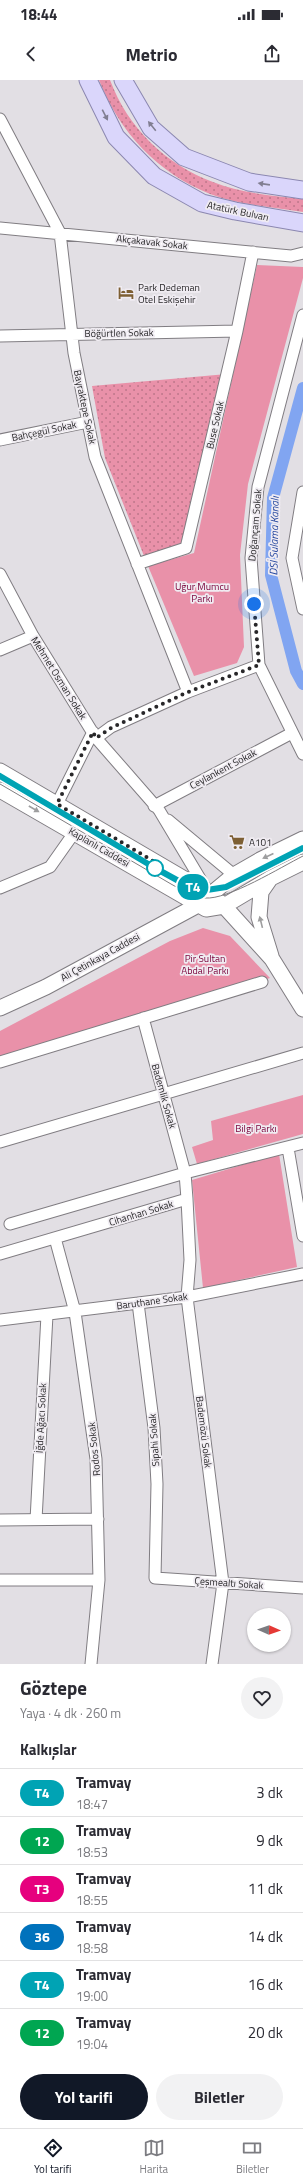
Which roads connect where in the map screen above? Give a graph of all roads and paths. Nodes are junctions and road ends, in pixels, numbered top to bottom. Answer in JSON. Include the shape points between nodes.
{"nodes":[{"id":1,"x":88,"y":80,"type":"edge"},
{"id":2,"x":123,"y":80,"type":"edge"},
{"id":3,"x":0,"y":119,"type":"edge"},
{"id":4,"x":303,"y":190,"type":"edge"},
{"id":5,"x":303,"y":223,"type":"edge"},
{"id":6,"x":0,"y":228,"type":"edge"},
{"id":7,"x":60,"y":233,"type":"junction"},
{"id":8,"x":253,"y":252,"type":"junction"},
{"id":9,"x":303,"y":253,"type":"edge"},
{"id":10,"x":303,"y":314,"type":"edge"},
{"id":11,"x":237,"y":332,"type":"junction"},
{"id":12,"x":72,"y":334,"type":"junction"},
{"id":13,"x":0,"y":336,"type":"edge"},
{"id":14,"x":88,"y":422,"type":"junction"},
{"id":15,"x":0,"y":440,"type":"edge"},
{"id":16,"x":303,"y":492,"type":"edge"},
{"id":17,"x":137,"y":564,"type":"junction"},
{"id":18,"x":0,"y":574,"type":"edge"},
{"id":19,"x":303,"y":609,"type":"edge"},
{"id":20,"x":33,"y":636,"type":"junction"},
{"id":21,"x":0,"y":650,"type":"edge"},
{"id":22,"x":259,"y":665,"type":"junction"},
{"id":23,"x":188,"y":692,"type":"junction"},
{"id":24,"x":292,"y":733,"type":"junction"},
{"id":25,"x":94,"y":735,"type":"junction"},
{"id":26,"x":303,"y":754,"type":"edge"},
{"id":27,"x":0,"y":771,"type":"edge"},
{"id":28,"x":0,"y":790,"type":"edge"},
{"id":29,"x":57,"y":804,"type":"junction"},
{"id":30,"x":157,"y":809,"type":"junction"},
{"id":31,"x":74,"y":833,"type":"junction"},
{"id":32,"x":303,"y":839,"type":"edge"},
{"id":33,"x":303,"y":862,"type":"edge"},
{"id":34,"x":234,"y":875,"type":"junction"},
{"id":35,"x":271,"y":878,"type":"junction"},
{"id":36,"x":0,"y":888,"type":"edge"},
{"id":37,"x":210,"y":894,"type":"junction"},
{"id":38,"x":198,"y":905,"type":"junction"},
{"id":39,"x":224,"y":906,"type":"junction"},
{"id":40,"x":272,"y":959,"type":"junction"},
{"id":41,"x":262,"y":982,"type":"dead end"},
{"id":42,"x":0,"y":1008,"type":"edge"},
{"id":43,"x":303,"y":1009,"type":"edge"},
{"id":44,"x":143,"y":1018,"type":"junction"},
{"id":45,"x":303,"y":1054,"type":"edge"},
{"id":46,"x":0,"y":1062,"type":"edge"},
{"id":47,"x":164,"y":1093,"type":"junction"},
{"id":48,"x":0,"y":1142,"type":"edge"},
{"id":49,"x":303,"y":1143,"type":"edge"},
{"id":50,"x":288,"y":1148,"type":"junction"},
{"id":51,"x":185,"y":1173,"type":"junction"},
{"id":52,"x":187,"y":1199,"type":"junction"},
{"id":53,"x":10,"y":1224,"type":"dead end"},
{"id":54,"x":303,"y":1236,"type":"edge"},
{"id":55,"x":55,"y":1238,"type":"junction"},
{"id":56,"x":0,"y":1254,"type":"edge"},
{"id":57,"x":303,"y":1274,"type":"edge"},
{"id":58,"x":187,"y":1297,"type":"junction"},
{"id":59,"x":138,"y":1303,"type":"junction"},
{"id":60,"x":76,"y":1312,"type":"junction"},
{"id":61,"x":47,"y":1315,"type":"junction"},
{"id":62,"x":0,"y":1320,"type":"edge"},
{"id":63,"x":98,"y":1519,"type":"junction"},
{"id":64,"x":0,"y":1520,"type":"edge"},
{"id":65,"x":36,"y":1520,"type":"junction"},
{"id":66,"x":155,"y":1578,"type":"joint"},
{"id":67,"x":0,"y":1580,"type":"edge"},
{"id":68,"x":99,"y":1580,"type":"junction"},
{"id":69,"x":223,"y":1582,"type":"junction"},
{"id":70,"x":303,"y":1588,"type":"edge"},
{"id":71,"x":90,"y":1664,"type":"edge"},
{"id":72,"x":212,"y":1664,"type":"edge"}],
"edges":[{"from":1,"to":5,"type":"main road","name":"Atatürk Bulvarı","one_way":true,"via":[[116,137],[154,176],[202,203],[234,212]]},
{"from":4,"to":2,"type":"main road","one_way":true,"via":[[250,182],[184,157],[151,128]]},
{"from":3,"to":7,"type":"street","name":"Bayraktepe Sokak"},
{"from":6,"to":7,"type":"street","name":"Akçakavak Sokak"},
{"from":7,"to":8,"type":"street","name":"Akçakavak Sokak"},
{"from":7,"to":12,"type":"street","name":"Bayraktepe Sokak"},
{"from":8,"to":9,"type":"street","name":"Akçakavak Sokak","via":[[291,256]]},
{"from":8,"to":11,"type":"street","name":"Buse Sokak"},
{"from":10,"to":22,"type":"street","name":"Doğançam Sokak","via":[[258,487],[251,558]]},
{"from":11,"to":12,"type":"street","name":"Böğürtlen Sokak"},
{"from":11,"to":17,"type":"street","name":"Buse Sokak","via":[[186,548]]},
{"from":12,"to":13,"type":"street","name":"Böğürtlen Sokak"},
{"from":12,"to":14,"type":"street","name":"Bayraktepe Sokak"},
{"from":14,"to":15,"type":"street","name":"Bahçegül Sokak"},
{"from":14,"to":17,"type":"street","name":"Bayraktepe Sokak","via":[[95,458]]},
{"from":16,"to":19,"type":"street","via":[[292,558]]},
{"from":17,"to":23,"type":"street","name":"Bayraktepe Sokak"},
{"from":18,"to":20,"type":"street","name":"Mehmet Osman Sokak"},
{"from":20,"to":21,"type":"street"},
{"from":20,"to":25,"type":"street","name":"Mehmet Osman Sokak"},
{"from":22,"to":23,"type":"street"},
{"from":22,"to":24,"type":"street","name":"Doğançam Sokak"},
{"from":23,"to":25,"type":"street"},
{"from":24,"to":26,"type":"street","name":"Doğançam Sokak"},
{"from":24,"to":30,"type":"street","name":"Ceylankent Sokak"},
{"from":25,"to":29,"type":"street"},
{"from":25,"to":30,"type":"street","name":"Mehmet Osman Sokak"},
{"from":27,"to":29,"type":"main road","name":"Kaplanlı Caddesi"},
{"from":28,"to":31,"type":"main road","name":"Kaplanlı Caddesi","one_way":true},
{"from":29,"to":37,"type":"main road","name":"Kaplanlı Caddesi"},
{"from":30,"to":34,"type":"street"},
{"from":30,"to":37,"type":"street","name":"Mehmet Osman Sokak"},
{"from":31,"to":36,"type":"street","via":[[50,867]]},
{"from":31,"to":38,"type":"main road","name":"Kaplanlı Caddesi"},
{"from":32,"to":34,"type":"main road","name":"Ali Çetinkaya Caddesi","one_way":true},
{"from":33,"to":35,"type":"main road"},
{"from":34,"to":37,"type":"main road","name":"Ali Çetinkaya Caddesi"},
{"from":35,"to":39,"type":"main road"},
{"from":40,"to":35,"type":"main road","one_way":true,"via":[[259,917],[261,892]]},
{"from":37,"to":38,"type":"main road","name":"Ali Çetinkaya Caddesi"},
{"from":37,"to":39,"type":"main road","name":"Kaplanlı Caddesi"},
{"from":38,"to":39,"type":"main road","via":[[206,910]]},
{"from":38,"to":42,"type":"main road","name":"Ali Çetinkaya Caddesi","via":[[46,987]]},
{"from":39,"to":40,"type":"main road","name":"Kaplanlı Caddesi"},
{"from":40,"to":43,"type":"main road"},
{"from":41,"to":44,"type":"street"},
{"from":44,"to":46,"type":"street"},
{"from":44,"to":47,"type":"street","name":"Bademlik Sokak"},
{"from":45,"to":47,"type":"street"},
{"from":47,"to":48,"type":"street"},
{"from":47,"to":51,"type":"street","name":"Bademlik Sokak"},
{"from":49,"to":50,"type":"street"},
{"from":50,"to":51,"type":"street"},
{"from":50,"to":54,"type":"street"},
{"from":51,"to":52,"type":"street","name":"Cihanhan Sokak"},
{"from":51,"to":53,"type":"street"},
{"from":52,"to":55,"type":"street","name":"Cihanhan Sokak"},
{"from":52,"to":58,"type":"street","name":"Bademözü Sokak","via":[[190,1260]]},
{"from":55,"to":56,"type":"street","name":"Cihanhan Sokak"},
{"from":55,"to":60,"type":"street","name":"Rodos Sokak"},
{"from":57,"to":58,"type":"street","name":"Baruthane Sokak"},
{"from":58,"to":59,"type":"street","name":"Baruthane Sokak"},
{"from":58,"to":69,"type":"street","name":"Bademözü Sokak"},
{"from":59,"to":60,"type":"street","name":"Baruthane Sokak"},
{"from":59,"to":66,"type":"street","name":"Sipahi Sokak","via":[[154,1428],[157,1484]]},
{"from":60,"to":61,"type":"street","name":"Baruthane Sokak"},
{"from":60,"to":63,"type":"street","name":"Rodos Sokak","via":[[96,1459]]},
{"from":61,"to":62,"type":"street","name":"Baruthane Sokak"},
{"from":61,"to":65,"type":"street","name":"İğde Ağacı Sokak"},
{"from":63,"to":65,"type":"street"},
{"from":63,"to":68,"type":"street","name":"Rodos Sokak"},
{"from":64,"to":65,"type":"street"},
{"from":66,"to":69,"type":"street","name":"Çeşmealtı Sokak"},
{"from":67,"to":68,"type":"street"},
{"from":68,"to":71,"type":"street","name":"Rodos Sokak"},
{"from":69,"to":70,"type":"street","name":"Çeşmealtı Sokak"},
{"from":69,"to":72,"type":"street","name":"Bademözü Sokak"}]}
